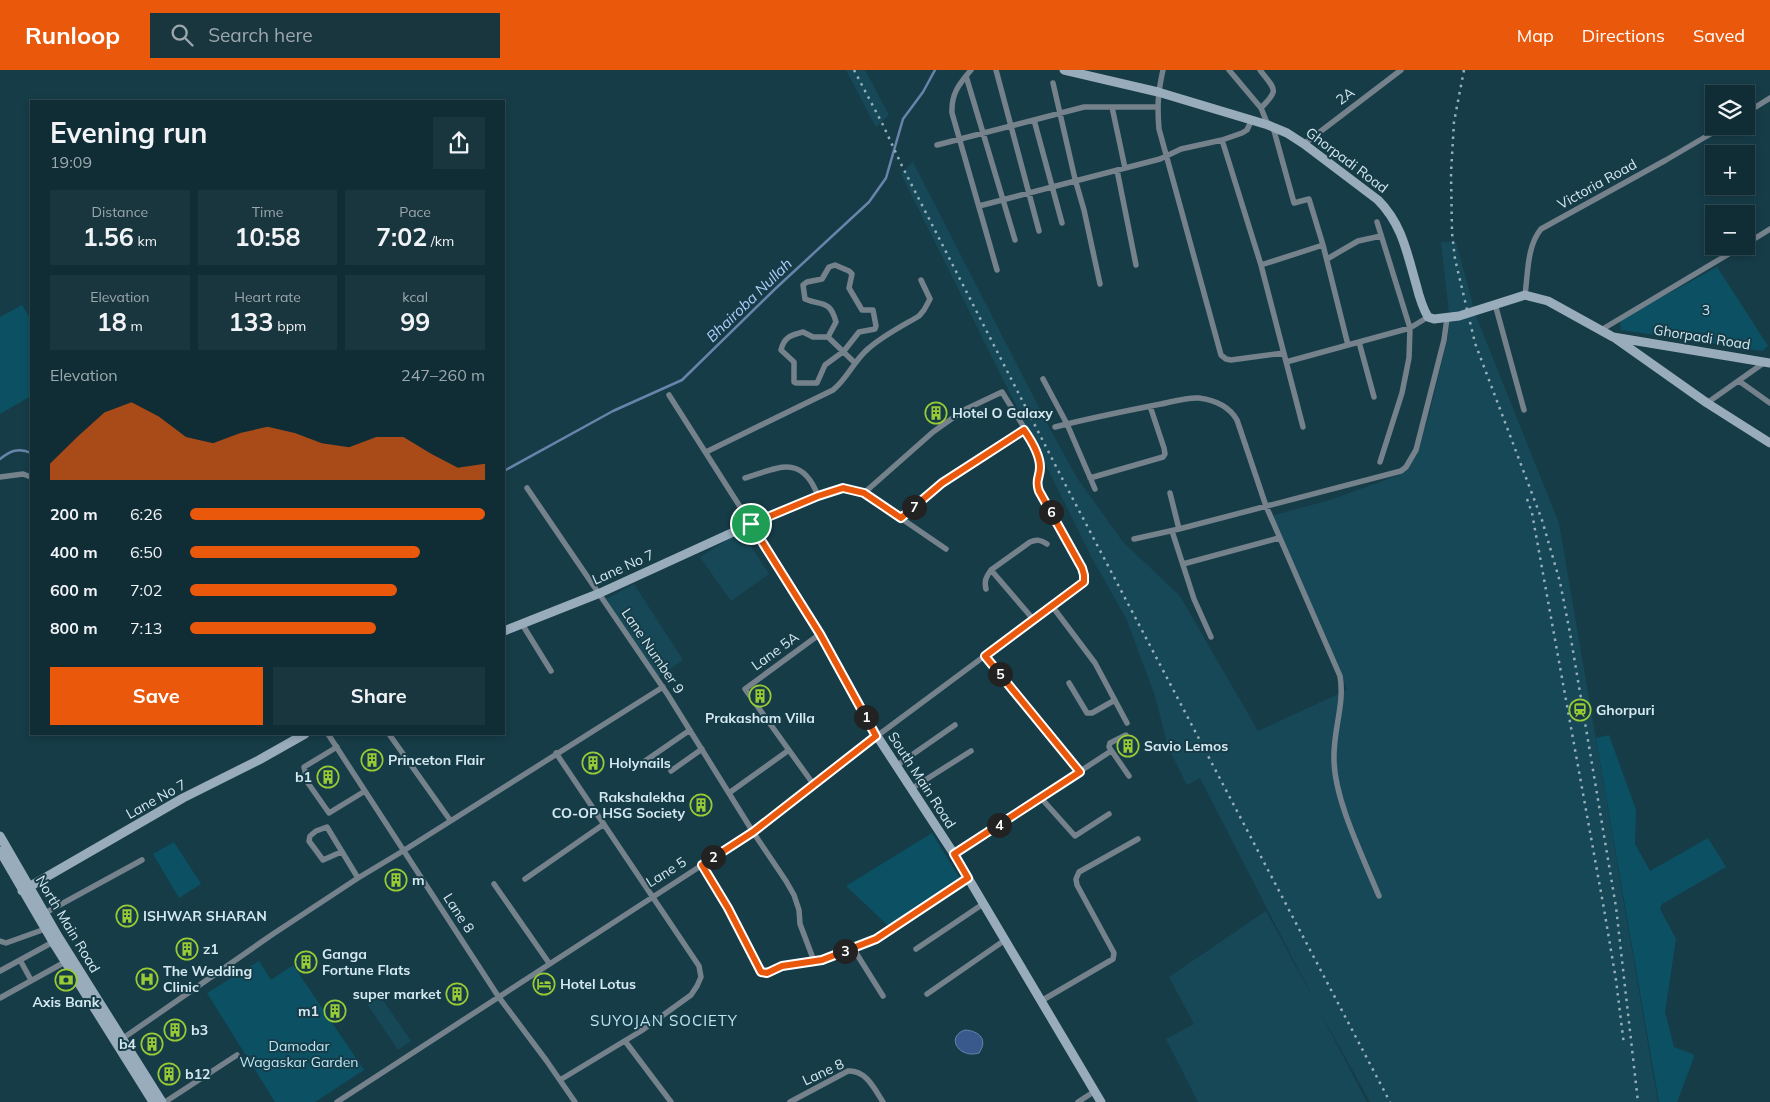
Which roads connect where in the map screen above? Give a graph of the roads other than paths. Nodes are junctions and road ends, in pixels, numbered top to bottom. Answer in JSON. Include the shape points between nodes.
{"nodes":[{"id":1,"x":971,"y":70,"type":"edge"},
{"id":2,"x":996,"y":70,"type":"edge"},
{"id":3,"x":1064,"y":70,"type":"edge"},
{"id":4,"x":1164,"y":70,"type":"edge"},
{"id":5,"x":1229,"y":70,"type":"edge"},
{"id":6,"x":1260,"y":70,"type":"edge"},
{"id":7,"x":1401,"y":70,"type":"edge"},
{"id":8,"x":966,"y":76,"type":"junction"},
{"id":9,"x":1053,"y":83,"type":"dead end"},
{"id":10,"x":1158,"y":92,"type":"junction"},
{"id":11,"x":1770,"y":98,"type":"edge"},
{"id":12,"x":1112,"y":107,"type":"junction"},
{"id":13,"x":1157,"y":107,"type":"junction"},
{"id":14,"x":1755,"y":107,"type":"edge"},
{"id":15,"x":1261,"y":108,"type":"junction"},
{"id":16,"x":1061,"y":113,"type":"junction"},
{"id":17,"x":1252,"y":119,"type":"junction"},
{"id":18,"x":1034,"y":120,"type":"junction"},
{"id":19,"x":1011,"y":126,"type":"junction"},
{"id":20,"x":1271,"y":126,"type":"junction"},
{"id":21,"x":983,"y":133,"type":"junction"},
{"id":22,"x":1709,"y":135,"type":"edge"},
{"id":23,"x":960,"y":139,"type":"junction"},
{"id":24,"x":1222,"y":140,"type":"junction"},
{"id":25,"x":1304,"y":144,"type":"junction"},
{"id":26,"x":937,"y":145,"type":"dead end"},
{"id":27,"x":1167,"y":156,"type":"junction"},
{"id":28,"x":1125,"y":168,"type":"junction"},
{"id":29,"x":1117,"y":170,"type":"junction"},
{"id":30,"x":1075,"y":179,"type":"junction"},
{"id":31,"x":1052,"y":186,"type":"junction"},
{"id":32,"x":1028,"y":193,"type":"junction"},
{"id":33,"x":1002,"y":200,"type":"junction"},
{"id":34,"x":979,"y":206,"type":"junction"},
{"id":35,"x":1377,"y":222,"type":"dead end"},
{"id":36,"x":1062,"y":223,"type":"dead end"},
{"id":37,"x":1770,"y":229,"type":"edge"},
{"id":38,"x":1039,"y":232,"type":"dead end"},
{"id":39,"x":1381,"y":236,"type":"junction"},
{"id":40,"x":1755,"y":238,"type":"edge"},
{"id":41,"x":1015,"y":240,"type":"dead end"},
{"id":42,"x":1323,"y":244,"type":"junction"},
{"id":43,"x":1727,"y":255,"type":"edge"},
{"id":44,"x":1327,"y":259,"type":"junction"},
{"id":45,"x":1136,"y":265,"type":"dead end"},
{"id":46,"x":1261,"y":265,"type":"junction"},
{"id":47,"x":997,"y":270,"type":"dead end"},
{"id":48,"x":920,"y":280,"type":"dead end"},
{"id":49,"x":1100,"y":284,"type":"dead end"},
{"id":50,"x":1525,"y":294,"type":"junction"},
{"id":51,"x":1495,"y":304,"type":"junction"},
{"id":52,"x":1428,"y":317,"type":"junction"},
{"id":53,"x":1447,"y":318,"type":"junction"},
{"id":54,"x":1410,"y":328,"type":"junction"},
{"id":55,"x":1601,"y":330,"type":"junction"},
{"id":56,"x":828,"y":337,"type":"junction"},
{"id":57,"x":1613,"y":337,"type":"junction"},
{"id":58,"x":1359,"y":342,"type":"junction"},
{"id":59,"x":1348,"y":345,"type":"junction"},
{"id":60,"x":844,"y":351,"type":"junction"},
{"id":61,"x":1284,"y":353,"type":"junction"},
{"id":62,"x":1769,"y":361,"type":"edge"},
{"id":63,"x":1286,"y":362,"type":"junction"},
{"id":64,"x":855,"y":363,"type":"junction"},
{"id":65,"x":1043,"y":379,"type":"dead end"},
{"id":66,"x":1739,"y":381,"type":"junction"},
{"id":67,"x":669,"y":395,"type":"dead end"},
{"id":68,"x":1374,"y":397,"type":"dead end"},
{"id":69,"x":1707,"y":403,"type":"junction"},
{"id":70,"x":1770,"y":403,"type":"edge"},
{"id":71,"x":1150,"y":406,"type":"junction"},
{"id":72,"x":1524,"y":410,"type":"dead end"},
{"id":73,"x":1067,"y":424,"type":"junction"},
{"id":74,"x":1055,"y":427,"type":"dead end"},
{"id":75,"x":1303,"y":427,"type":"dead end"},
{"id":76,"x":1024,"y":430,"type":"junction"},
{"id":77,"x":1770,"y":444,"type":"edge"},
{"id":78,"x":706,"y":452,"type":"junction"},
{"id":79,"x":1380,"y":462,"type":"dead end"},
{"id":80,"x":0,"y":477,"type":"edge"},
{"id":81,"x":30,"y":477,"type":"edge"},
{"id":82,"x":745,"y":478,"type":"dead end"},
{"id":83,"x":1090,"y":478,"type":"junction"},
{"id":84,"x":527,"y":488,"type":"dead end"},
{"id":85,"x":1095,"y":489,"type":"dead end"},
{"id":86,"x":864,"y":493,"type":"junction"},
{"id":87,"x":1170,"y":493,"type":"dead end"},
{"id":88,"x":818,"y":496,"type":"junction"},
{"id":89,"x":1266,"y":506,"type":"junction"},
{"id":90,"x":901,"y":518,"type":"junction"},
{"id":91,"x":751,"y":524,"type":"junction"},
{"id":92,"x":1179,"y":529,"type":"junction"},
{"id":93,"x":1172,"y":531,"type":"junction"},
{"id":94,"x":1279,"y":538,"type":"junction"},
{"id":95,"x":1134,"y":539,"type":"dead end"},
{"id":96,"x":1047,"y":544,"type":"dead end"},
{"id":97,"x":946,"y":549,"type":"dead end"},
{"id":98,"x":1183,"y":564,"type":"junction"},
{"id":99,"x":991,"y":570,"type":"junction"},
{"id":100,"x":986,"y":590,"type":"dead end"},
{"id":101,"x":600,"y":593,"type":"junction"},
{"id":102,"x":1052,"y":606,"type":"junction"},
{"id":103,"x":1033,"y":619,"type":"junction"},
{"id":104,"x":522,"y":624,"type":"junction"},
{"id":105,"x":505,"y":631,"type":"edge"},
{"id":106,"x":820,"y":634,"type":"junction"},
{"id":107,"x":1211,"y":637,"type":"dead end"},
{"id":108,"x":985,"y":656,"type":"junction"},
{"id":109,"x":551,"y":671,"type":"dead end"},
{"id":110,"x":1069,"y":683,"type":"dead end"},
{"id":111,"x":663,"y":687,"type":"junction"},
{"id":112,"x":1115,"y":700,"type":"junction"},
{"id":113,"x":1127,"y":723,"type":"dead end"},
{"id":114,"x":955,"y":725,"type":"dead end"},
{"id":115,"x":690,"y":730,"type":"junction"},
{"id":116,"x":303,"y":735,"type":"edge"},
{"id":117,"x":329,"y":735,"type":"edge"},
{"id":118,"x":390,"y":735,"type":"edge"},
{"id":119,"x":1126,"y":735,"type":"dead end"},
{"id":120,"x":876,"y":736,"type":"junction"},
{"id":121,"x":336,"y":747,"type":"junction"},
{"id":122,"x":702,"y":749,"type":"junction"},
{"id":123,"x":789,"y":750,"type":"junction"},
{"id":124,"x":970,"y":751,"type":"dead end"},
{"id":125,"x":1111,"y":751,"type":"junction"},
{"id":126,"x":556,"y":753,"type":"junction"},
{"id":127,"x":645,"y":761,"type":"dead end"},
{"id":128,"x":896,"y":766,"type":"junction"},
{"id":129,"x":671,"y":771,"type":"dead end"},
{"id":130,"x":1080,"y":772,"type":"junction"},
{"id":131,"x":1129,"y":776,"type":"dead end"},
{"id":132,"x":814,"y":784,"type":"junction"},
{"id":133,"x":911,"y":789,"type":"junction"},
{"id":134,"x":365,"y":791,"type":"junction"},
{"id":135,"x":729,"y":792,"type":"junction"},
{"id":136,"x":1041,"y":798,"type":"junction"},
{"id":137,"x":1109,"y":814,"type":"dead end"},
{"id":138,"x":450,"y":820,"type":"junction"},
{"id":139,"x":604,"y":824,"type":"junction"},
{"id":140,"x":753,"y":832,"type":"junction"},
{"id":141,"x":0,"y":836,"type":"edge"},
{"id":142,"x":1138,"y":839,"type":"dead end"},
{"id":143,"x":2,"y":851,"type":"edge"},
{"id":144,"x":404,"y":851,"type":"junction"},
{"id":145,"x":341,"y":852,"type":"junction"},
{"id":146,"x":954,"y":854,"type":"junction"},
{"id":147,"x":142,"y":860,"type":"dead end"},
{"id":148,"x":702,"y":865,"type":"junction"},
{"id":149,"x":358,"y":878,"type":"junction"},
{"id":150,"x":968,"y":878,"type":"junction"},
{"id":151,"x":525,"y":879,"type":"dead end"},
{"id":152,"x":494,"y":884,"type":"dead end"},
{"id":153,"x":26,"y":889,"type":"junction"},
{"id":154,"x":653,"y":895,"type":"junction"},
{"id":155,"x":1379,"y":896,"type":"dead end"},
{"id":156,"x":983,"y":904,"type":"junction"},
{"id":157,"x":45,"y":913,"type":"junction"},
{"id":158,"x":45,"y":929,"type":"junction"},
{"id":159,"x":1005,"y":940,"type":"junction"},
{"id":160,"x":0,"y":941,"type":"edge"},
{"id":161,"x":52,"y":942,"type":"junction"},
{"id":162,"x":852,"y":948,"type":"junction"},
{"id":163,"x":916,"y":949,"type":"dead end"},
{"id":164,"x":20,"y":960,"type":"junction"},
{"id":165,"x":65,"y":962,"type":"junction"},
{"id":166,"x":814,"y":962,"type":"junction"},
{"id":167,"x":549,"y":963,"type":"junction"},
{"id":168,"x":0,"y":971,"type":"edge"},
{"id":169,"x":31,"y":980,"type":"junction"},
{"id":170,"x":927,"y":994,"type":"dead end"},
{"id":171,"x":498,"y":996,"type":"junction"},
{"id":172,"x":883,"y":996,"type":"dead end"},
{"id":173,"x":0,"y":998,"type":"edge"},
{"id":174,"x":1041,"y":1001,"type":"junction"},
{"id":175,"x":119,"y":1041,"type":"junction"},
{"id":176,"x":625,"y":1041,"type":"junction"},
{"id":177,"x":237,"y":1054,"type":"dead end"},
{"id":178,"x":560,"y":1080,"type":"junction"},
{"id":179,"x":1095,"y":1091,"type":"junction"},
{"id":180,"x":153,"y":1102,"type":"edge"},
{"id":181,"x":163,"y":1102,"type":"edge"},
{"id":182,"x":337,"y":1102,"type":"edge"},
{"id":183,"x":575,"y":1102,"type":"edge"},
{"id":184,"x":671,"y":1102,"type":"edge"},
{"id":185,"x":790,"y":1102,"type":"edge"},
{"id":186,"x":883,"y":1102,"type":"edge"},
{"id":187,"x":1078,"y":1102,"type":"edge"},
{"id":188,"x":1101,"y":1102,"type":"edge"}],
"edges":[{"from":1,"to":8,"type":"street"},
{"from":2,"to":19,"type":"street"},
{"from":3,"to":10,"type":"main road","name":"Ghorpadi Road"},
{"from":4,"to":10,"type":"street"},
{"from":5,"to":15,"type":"street"},
{"from":6,"to":15,"type":"street","via":[[1274,92]]},
{"from":7,"to":25,"type":"street","name":"2A"},
{"from":8,"to":21,"type":"street"},
{"from":8,"to":23,"type":"street","via":[[958,86],[952,104]]},
{"from":9,"to":16,"type":"street"},
{"from":10,"to":13,"type":"street"},
{"from":10,"to":17,"type":"main road","name":"Ghorpadi Road"},
{"from":11,"to":14,"type":"street"},
{"from":12,"to":13,"type":"street"},
{"from":12,"to":16,"type":"street","via":[[1084,107]]},
{"from":12,"to":28,"type":"street"},
{"from":13,"to":27,"type":"street"},
{"from":15,"to":20,"type":"street"},
{"from":16,"to":18,"type":"street"},
{"from":16,"to":30,"type":"street"},
{"from":17,"to":20,"type":"main road","name":"Ghorpadi Road"},
{"from":17,"to":24,"type":"street","via":[[1246,130]]},
{"from":18,"to":19,"type":"street"},
{"from":18,"to":31,"type":"street"},
{"from":19,"to":21,"type":"street"},
{"from":19,"to":32,"type":"street"},
{"from":20,"to":25,"type":"main road","name":"Ghorpadi Road"},
{"from":20,"to":42,"type":"street","via":[[1294,203],[1309,199]]},
{"from":21,"to":23,"type":"street"},
{"from":21,"to":33,"type":"street"},
{"from":22,"to":50,"type":"street","name":"Victoria Road","via":[[1541,229],[1532,245]]},
{"from":23,"to":26,"type":"street"},
{"from":23,"to":34,"type":"street"},
{"from":24,"to":27,"type":"street"},
{"from":24,"to":46,"type":"street"},
{"from":25,"to":52,"type":"main road","name":"Ghorpadi Road","via":[[1388,210],[1402,235]]},
{"from":27,"to":28,"type":"street"},
{"from":27,"to":61,"type":"street","via":[[1221,355],[1232,360]]},
{"from":28,"to":29,"type":"street"},
{"from":29,"to":30,"type":"street"},
{"from":29,"to":45,"type":"street"},
{"from":30,"to":31,"type":"street"},
{"from":30,"to":49,"type":"street"},
{"from":31,"to":32,"type":"street"},
{"from":31,"to":36,"type":"street"},
{"from":32,"to":33,"type":"street"},
{"from":32,"to":38,"type":"street"},
{"from":33,"to":34,"type":"street"},
{"from":33,"to":41,"type":"street"},
{"from":34,"to":47,"type":"street"},
{"from":35,"to":39,"type":"street"},
{"from":37,"to":40,"type":"street"},
{"from":39,"to":44,"type":"street","via":[[1358,241]]},
{"from":39,"to":54,"type":"street"},
{"from":42,"to":44,"type":"street"},
{"from":42,"to":46,"type":"street"},
{"from":43,"to":55,"type":"street"},
{"from":44,"to":59,"type":"street"},
{"from":46,"to":61,"type":"street"},
{"from":48,"to":64,"type":"street","via":[[930,299],[924,310],[868,348]]},
{"from":50,"to":51,"type":"main road"},
{"from":50,"to":55,"type":"main road","name":"Ghorpadi Road","via":[[1548,301]]},
{"from":51,"to":53,"type":"main road"},
{"from":51,"to":72,"type":"street"},
{"from":52,"to":53,"type":"main road"},
{"from":52,"to":54,"type":"street"},
{"from":53,"to":89,"type":"street","via":[[1416,450],[1406,467]]},
{"from":54,"to":58,"type":"street"},
{"from":54,"to":79,"type":"street","via":[[1409,358],[1402,393]]},
{"from":55,"to":57,"type":"main road","name":"Ghorpadi Road"},
{"from":56,"to":60,"type":"street"},
{"from":56,"to":60,"type":"street","via":[[813,337],[803,332],[789,336],[781,350],[794,362],[794,382],[817,383],[825,365]]},
{"from":56,"to":60,"type":"street","via":[[835,319],[825,304],[805,299],[803,285],[822,279],[829,267],[835,265],[852,274],[849,288],[860,308],[873,310],[876,326],[872,331],[859,332]]},
{"from":57,"to":62,"type":"main road","name":"Ghorpadi Road"},
{"from":57,"to":69,"type":"main road"},
{"from":58,"to":59,"type":"street"},
{"from":58,"to":68,"type":"street"},
{"from":59,"to":63,"type":"street"},
{"from":60,"to":64,"type":"street"},
{"from":61,"to":63,"type":"street"},
{"from":62,"to":66,"type":"street"},
{"from":63,"to":75,"type":"street"},
{"from":64,"to":78,"type":"street","via":[[833,390]]},
{"from":65,"to":73,"type":"street"},
{"from":66,"to":69,"type":"street"},
{"from":66,"to":70,"type":"street"},
{"from":67,"to":78,"type":"street"},
{"from":69,"to":77,"type":"main road"},
{"from":71,"to":73,"type":"street"},
{"from":71,"to":83,"type":"street","via":[[1165,454],[1163,457]]},
{"from":71,"to":89,"type":"street","via":[[1198,398],[1226,407],[1237,420]]},
{"from":73,"to":74,"type":"street"},
{"from":73,"to":83,"type":"street"},
{"from":76,"to":86,"type":"street","via":[[1002,392],[964,410],[933,432]]},
{"from":76,"to":90,"type":"street","via":[[942,483]]},
{"from":76,"to":102,"type":"street","name":"Lane 5","via":[[1038,457],[1039,491],[1084,575],[1084,582]]},
{"from":78,"to":91,"type":"street"},
{"from":80,"to":81,"type":"street","via":[[23,474]]},
{"from":82,"to":88,"type":"street","via":[[791,466],[811,480]]},
{"from":83,"to":85,"type":"street"},
{"from":84,"to":101,"type":"street","name":"Lane Number 9"},
{"from":86,"to":88,"type":"street","via":[[843,488]]},
{"from":86,"to":90,"type":"street"},
{"from":87,"to":92,"type":"street"},
{"from":88,"to":91,"type":"street"},
{"from":89,"to":92,"type":"street"},
{"from":89,"to":94,"type":"street"},
{"from":90,"to":97,"type":"street"},
{"from":91,"to":101,"type":"main road","name":"Lane No 7"},
{"from":91,"to":106,"type":"main road","name":"South Main Road"},
{"from":92,"to":93,"type":"street"},
{"from":93,"to":95,"type":"street"},
{"from":93,"to":98,"type":"street"},
{"from":94,"to":98,"type":"street"},
{"from":94,"to":155,"type":"street","via":[[1340,676],[1342,695],[1334,758],[1336,779],[1344,809]]},
{"from":96,"to":99,"type":"street","via":[[1041,540],[1030,542]]},
{"from":98,"to":107,"type":"street"},
{"from":99,"to":100,"type":"street","via":[[984,584]]},
{"from":99,"to":103,"type":"street"},
{"from":101,"to":104,"type":"main road","name":"Lane No 7"},
{"from":101,"to":111,"type":"street","name":"Lane Number 9"},
{"from":102,"to":103,"type":"street","name":"Lane 5"},
{"from":102,"to":112,"type":"street","via":[[1095,663]]},
{"from":103,"to":108,"type":"street","name":"Lane 5"},
{"from":104,"to":105,"type":"main road","name":"Lane No 7"},
{"from":104,"to":109,"type":"street"},
{"from":106,"to":120,"type":"main road","name":"South Main Road"},
{"from":106,"to":123,"type":"street","name":"Lane 5A","via":[[745,689]]},
{"from":108,"to":120,"type":"street","name":"Lane 5"},
{"from":108,"to":130,"type":"street"},
{"from":110,"to":112,"type":"street","via":[[1088,713]]},
{"from":111,"to":115,"type":"street","name":"Lane Number 9"},
{"from":111,"to":126,"type":"street"},
{"from":112,"to":113,"type":"street"},
{"from":114,"to":128,"type":"street"},
{"from":115,"to":122,"type":"street","name":"Lane Number 9"},
{"from":115,"to":127,"type":"street"},
{"from":116,"to":153,"type":"main road","name":"Lane No 7","via":[[184,798]]},
{"from":117,"to":121,"type":"street","name":"Lane 8"},
{"from":118,"to":138,"type":"street"},
{"from":119,"to":125,"type":"street","via":[[1110,744]]},
{"from":120,"to":128,"type":"main road","name":"South Main Road"},
{"from":120,"to":132,"type":"street","name":"Lane 5"},
{"from":121,"to":134,"type":"street","name":"Lane 8"},
{"from":121,"to":134,"type":"street","via":[[304,767],[308,783],[329,813]]},
{"from":122,"to":129,"type":"street"},
{"from":122,"to":135,"type":"street","name":"Lane Number 9"},
{"from":123,"to":132,"type":"street"},
{"from":123,"to":135,"type":"street"},
{"from":124,"to":133,"type":"street"},
{"from":125,"to":130,"type":"street"},
{"from":125,"to":131,"type":"street"},
{"from":126,"to":138,"type":"street"},
{"from":126,"to":139,"type":"street"},
{"from":128,"to":133,"type":"main road","name":"South Main Road"},
{"from":130,"to":136,"type":"street"},
{"from":132,"to":140,"type":"street","name":"Lane 5"},
{"from":133,"to":146,"type":"main road","name":"South Main Road"},
{"from":134,"to":144,"type":"street","name":"Lane 8"},
{"from":135,"to":140,"type":"street","name":"Lane Number 9"},
{"from":136,"to":137,"type":"street","via":[[1075,836]]},
{"from":136,"to":146,"type":"street"},
{"from":138,"to":144,"type":"street"},
{"from":139,"to":151,"type":"street"},
{"from":139,"to":154,"type":"street"},
{"from":140,"to":148,"type":"street","name":"Lane 5"},
{"from":140,"to":166,"type":"street","name":"Lane Number 9","via":[[794,895],[800,924]]},
{"from":141,"to":143,"type":"main road","name":"North Main Road"},
{"from":142,"to":174,"type":"street","via":[[1079,872],[1076,879],[1114,953],[1113,959]]},
{"from":143,"to":153,"type":"main road","name":"North Main Road"},
{"from":144,"to":149,"type":"street"},
{"from":144,"to":171,"type":"street","name":"Lane 8"},
{"from":145,"to":145,"type":"street","via":[[323,860],[308,838],[327,827]]},
{"from":145,"to":149,"type":"street"},
{"from":146,"to":150,"type":"main road","name":"South Main Road"},
{"from":147,"to":157,"type":"street"},
{"from":148,"to":154,"type":"street","name":"Lane 5"},
{"from":148,"to":166,"type":"street","via":[[761,972]]},
{"from":149,"to":175,"type":"street"},
{"from":150,"to":156,"type":"main road","name":"South Main Road"},
{"from":150,"to":162,"type":"street","via":[[876,939]]},
{"from":152,"to":167,"type":"street"},
{"from":153,"to":157,"type":"main road","name":"North Main Road"},
{"from":153,"to":158,"type":"main road","name":"North Main Road"},
{"from":154,"to":167,"type":"street","name":"Lane 5"},
{"from":154,"to":176,"type":"street","via":[[699,966],[701,976],[690,995]]},
{"from":156,"to":159,"type":"main road","name":"South Main Road"},
{"from":156,"to":163,"type":"street"},
{"from":157,"to":175,"type":"main road","name":"North Main Road"},
{"from":158,"to":160,"type":"street","via":[[6,943]]},
{"from":158,"to":161,"type":"main road","name":"North Main Road"},
{"from":159,"to":170,"type":"street"},
{"from":159,"to":174,"type":"main road","name":"South Main Road"},
{"from":161,"to":164,"type":"street"},
{"from":161,"to":165,"type":"main road","name":"North Main Road"},
{"from":162,"to":166,"type":"street"},
{"from":162,"to":172,"type":"street"},
{"from":164,"to":168,"type":"street"},
{"from":164,"to":169,"type":"street"},
{"from":165,"to":169,"type":"street"},
{"from":165,"to":175,"type":"main road","name":"North Main Road"},
{"from":167,"to":171,"type":"street","name":"Lane 5"},
{"from":169,"to":173,"type":"street"},
{"from":171,"to":178,"type":"street","name":"Lane 8"},
{"from":171,"to":182,"type":"street","name":"Lane 5"},
{"from":174,"to":179,"type":"main road","name":"South Main Road"},
{"from":175,"to":180,"type":"main road","name":"North Main Road"},
{"from":175,"to":181,"type":"main road","name":"North Main Road"},
{"from":176,"to":178,"type":"street"},
{"from":176,"to":184,"type":"street"},
{"from":177,"to":181,"type":"street"},
{"from":178,"to":183,"type":"street","name":"Lane 8"},
{"from":179,"to":187,"type":"street"},
{"from":179,"to":188,"type":"main road","name":"South Main Road"},
{"from":185,"to":186,"type":"street","name":"Lane 8","via":[[853,1070],[864,1075]]}]}
